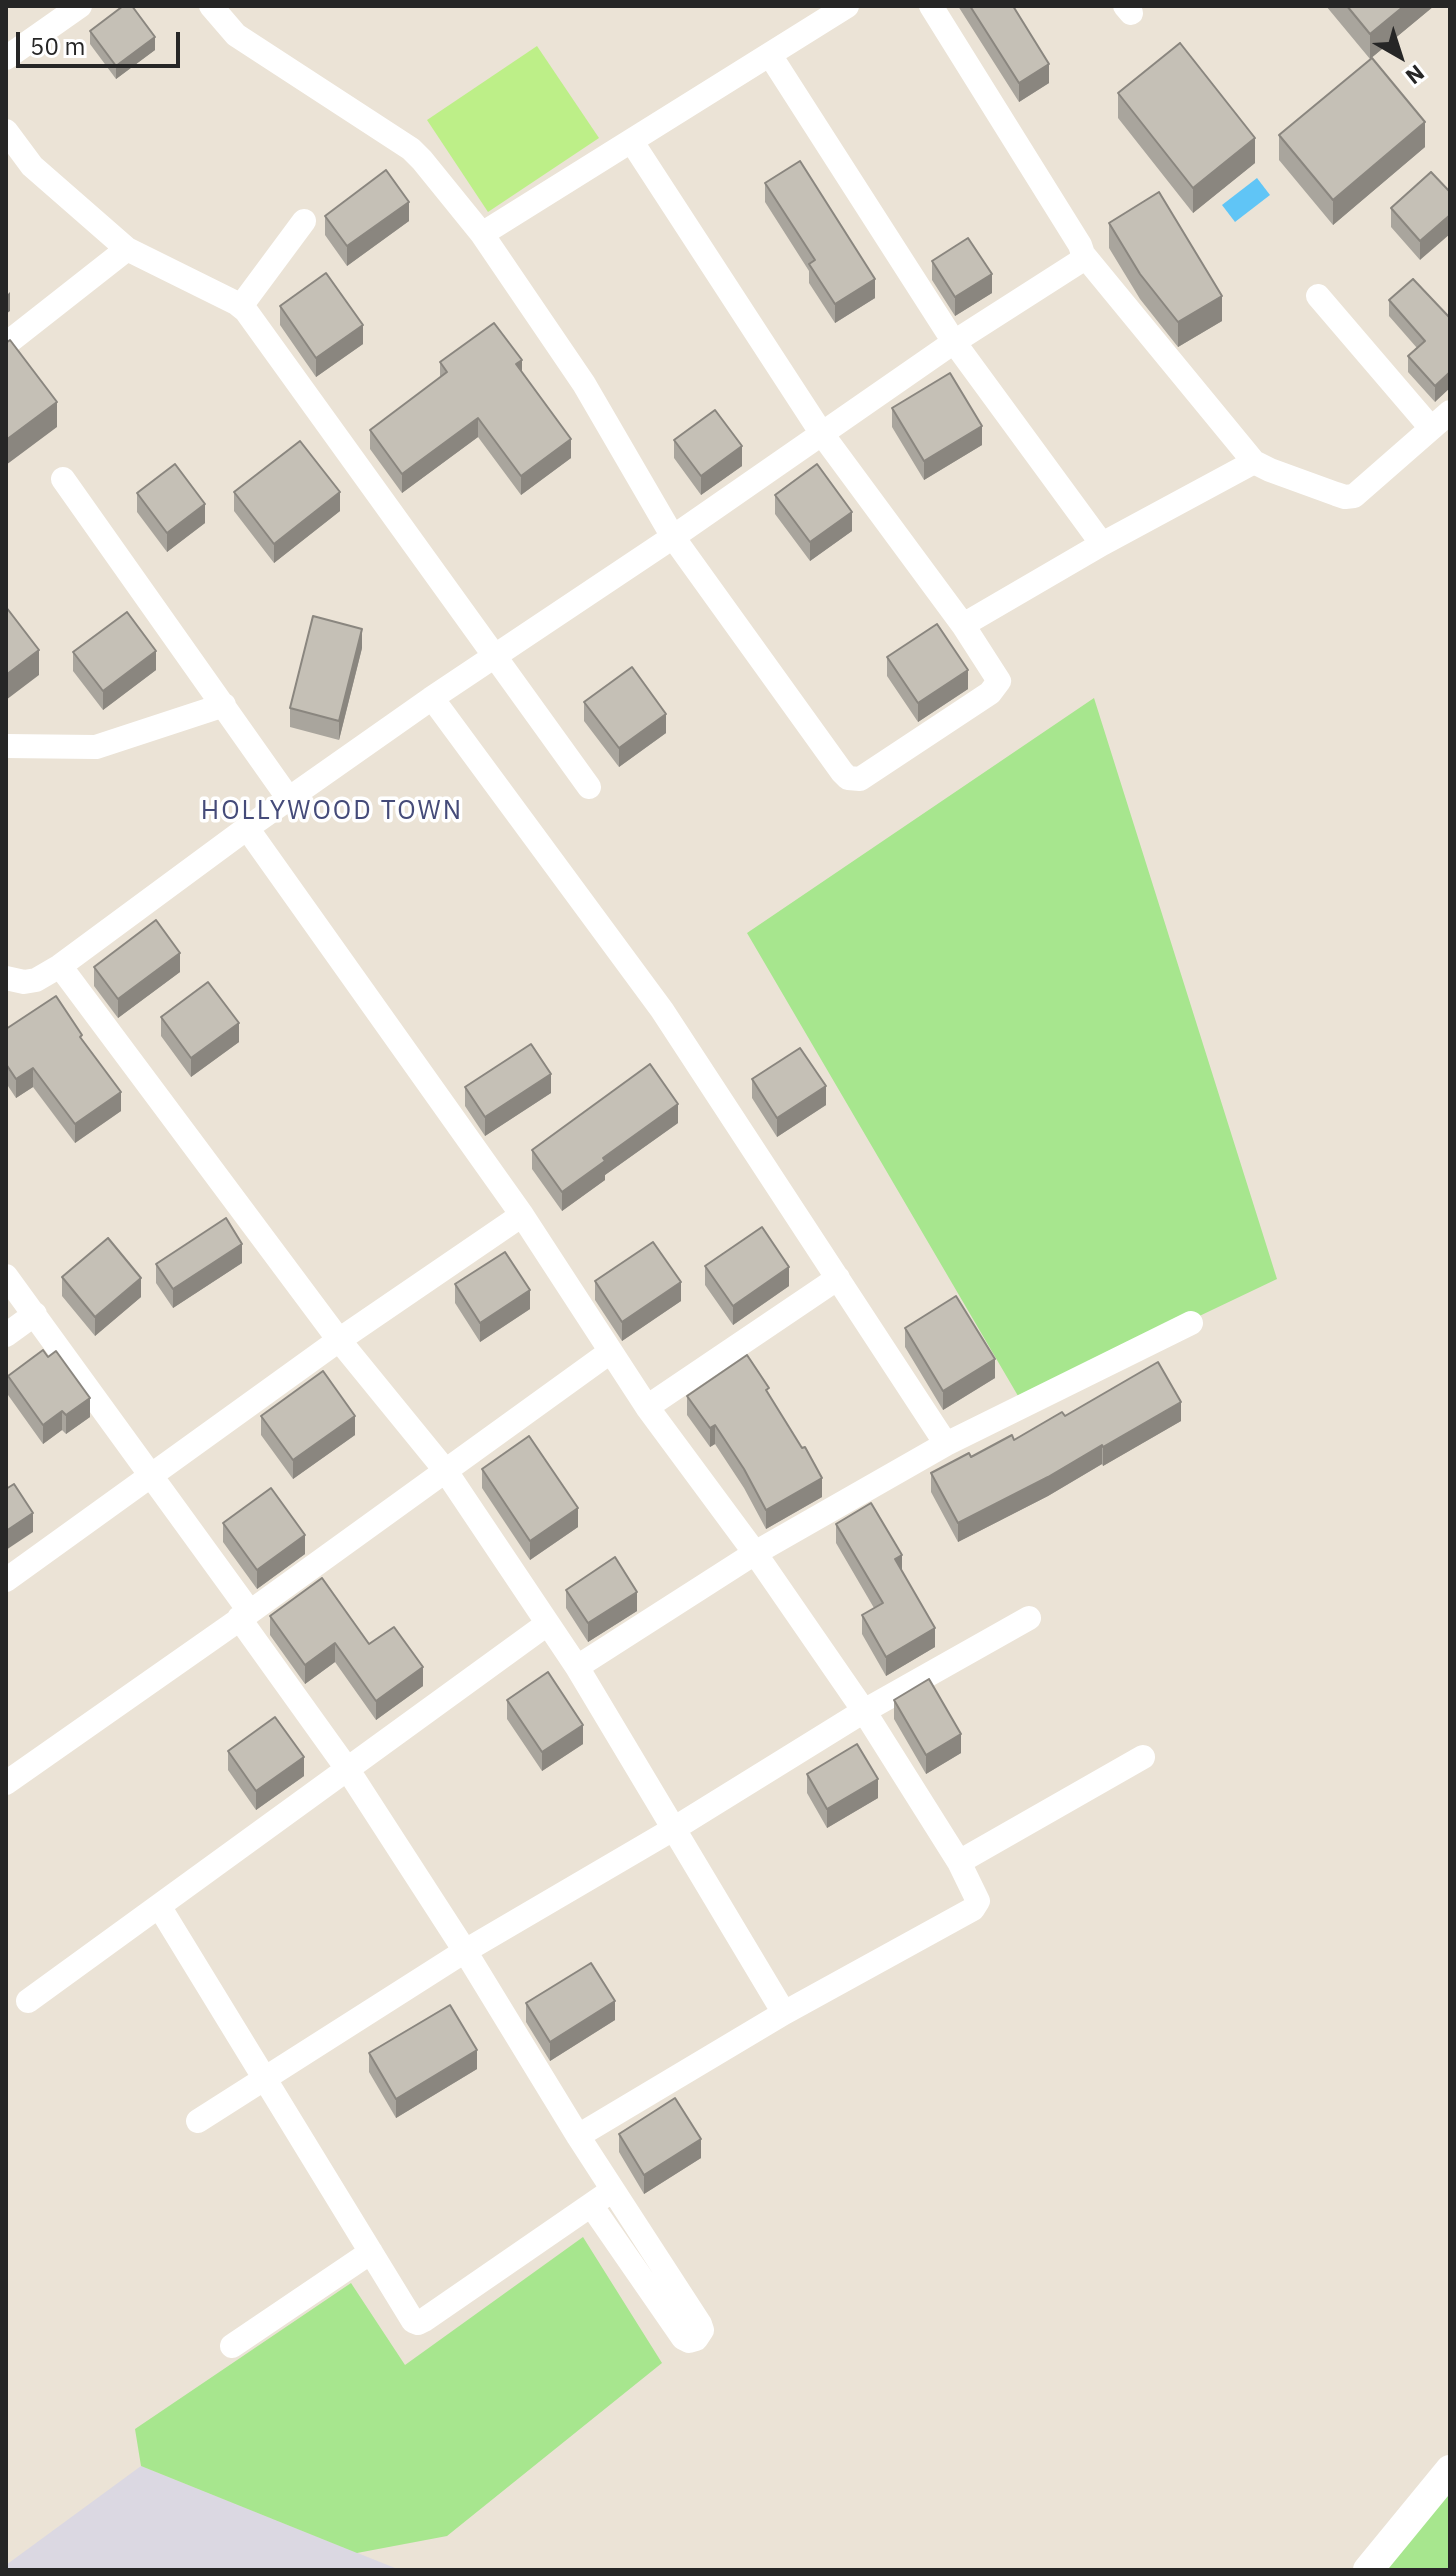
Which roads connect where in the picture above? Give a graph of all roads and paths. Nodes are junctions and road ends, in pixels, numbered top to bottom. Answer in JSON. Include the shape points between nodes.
{"nodes":[{"id":1,"x":80,"y":6,"type":"edge"},
{"id":2,"x":211,"y":6,"type":"edge"},
{"id":3,"x":847,"y":6,"type":"edge"},
{"id":4,"x":931,"y":6,"type":"edge"},
{"id":5,"x":770,"y":55,"type":"junction"},
{"id":6,"x":6,"y":58,"type":"edge"},
{"id":7,"x":6,"y":131,"type":"edge"},
{"id":8,"x":632,"y":142,"type":"junction"},
{"id":9,"x":304,"y":221,"type":"dead end"},
{"id":10,"x":482,"y":234,"type":"junction"},
{"id":11,"x":127,"y":249,"type":"junction"},
{"id":12,"x":1083,"y":254,"type":"junction"},
{"id":13,"x":1318,"y":296,"type":"dead end"},
{"id":14,"x":241,"y":306,"type":"junction"},
{"id":15,"x":954,"y":342,"type":"junction"},
{"id":16,"x":6,"y":344,"type":"edge"},
{"id":17,"x":1450,"y":412,"type":"edge"},
{"id":18,"x":1431,"y":428,"type":"junction"},
{"id":19,"x":822,"y":434,"type":"junction"},
{"id":20,"x":1254,"y":462,"type":"junction"},
{"id":21,"x":63,"y":479,"type":"dead end"},
{"id":22,"x":673,"y":537,"type":"junction"},
{"id":23,"x":1102,"y":544,"type":"junction"},
{"id":24,"x":963,"y":625,"type":"junction"},
{"id":25,"x":494,"y":657,"type":"junction"},
{"id":26,"x":432,"y":698,"type":"junction"},
{"id":27,"x":224,"y":705,"type":"junction"},
{"id":28,"x":6,"y":746,"type":"edge"},
{"id":29,"x":589,"y":787,"type":"dead end"},
{"id":30,"x":289,"y":799,"type":"junction"},
{"id":31,"x":247,"y":828,"type":"junction"},
{"id":32,"x":60,"y":966,"type":"junction"},
{"id":33,"x":6,"y":978,"type":"edge"},
{"id":34,"x":522,"y":1215,"type":"junction"},
{"id":35,"x":6,"y":1276,"type":"edge"},
{"id":36,"x":838,"y":1278,"type":"junction"},
{"id":37,"x":35,"y":1314,"type":"junction"},
{"id":38,"x":1191,"y":1323,"type":"dead end"},
{"id":39,"x":6,"y":1335,"type":"edge"},
{"id":40,"x":339,"y":1340,"type":"junction"},
{"id":41,"x":610,"y":1352,"type":"junction"},
{"id":42,"x":647,"y":1407,"type":"junction"},
{"id":43,"x":946,"y":1444,"type":"junction"},
{"id":44,"x":445,"y":1470,"type":"junction"},
{"id":45,"x":151,"y":1474,"type":"junction"},
{"id":46,"x":755,"y":1553,"type":"junction"},
{"id":47,"x":6,"y":1580,"type":"edge"},
{"id":48,"x":244,"y":1615,"type":"junction"},
{"id":49,"x":1029,"y":1618,"type":"dead end"},
{"id":50,"x":547,"y":1624,"type":"junction"},
{"id":51,"x":577,"y":1667,"type":"junction"},
{"id":52,"x":864,"y":1711,"type":"junction"},
{"id":53,"x":1143,"y":1757,"type":"dead end"},
{"id":54,"x":348,"y":1770,"type":"junction"},
{"id":55,"x":6,"y":1783,"type":"edge"},
{"id":56,"x":675,"y":1828,"type":"junction"},
{"id":57,"x":959,"y":1862,"type":"junction"},
{"id":58,"x":159,"y":1906,"type":"junction"},
{"id":59,"x":465,"y":1951,"type":"junction"},
{"id":60,"x":28,"y":2001,"type":"dead end"},
{"id":61,"x":784,"y":2013,"type":"junction"},
{"id":62,"x":266,"y":2078,"type":"junction"},
{"id":63,"x":198,"y":2121,"type":"dead end"},
{"id":64,"x":578,"y":2136,"type":"junction"},
{"id":65,"x":613,"y":2190,"type":"junction"},
{"id":66,"x":591,"y":2205,"type":"junction"},
{"id":67,"x":371,"y":2252,"type":"junction"},
{"id":68,"x":232,"y":2346,"type":"dead end"},
{"id":69,"x":1450,"y":2470,"type":"edge"},
{"id":70,"x":1368,"y":2570,"type":"edge"}],
"edges":[{"from":1,"to":6,"type":"street"},
{"from":2,"to":10,"type":"street","via":[[236,35],[411,149]]},
{"from":3,"to":5,"type":"street"},
{"from":4,"to":12,"type":"street"},
{"from":5,"to":8,"type":"street"},
{"from":5,"to":15,"type":"street"},
{"from":7,"to":11,"type":"street","via":[[32,166]]},
{"from":8,"to":10,"type":"street"},
{"from":8,"to":19,"type":"street"},
{"from":9,"to":14,"type":"street"},
{"from":10,"to":22,"type":"street","via":[[584,384]]},
{"from":11,"to":14,"type":"street"},
{"from":11,"to":16,"type":"street"},
{"from":12,"to":15,"type":"street","via":[[1079,262]]},
{"from":12,"to":20,"type":"street"},
{"from":13,"to":18,"type":"street"},
{"from":14,"to":25,"type":"street"},
{"from":15,"to":19,"type":"street"},
{"from":15,"to":23,"type":"street"},
{"from":17,"to":18,"type":"street"},
{"from":18,"to":20,"type":"street","via":[[1354,496]]},
{"from":19,"to":22,"type":"street"},
{"from":19,"to":24,"type":"street"},
{"from":20,"to":23,"type":"street"},
{"from":21,"to":27,"type":"street"},
{"from":22,"to":24,"type":"street","via":[[854,780],[996,687],[996,675]]},
{"from":22,"to":25,"type":"street"},
{"from":23,"to":24,"type":"street"},
{"from":25,"to":26,"type":"street"},
{"from":25,"to":29,"type":"street"},
{"from":26,"to":30,"type":"street"},
{"from":26,"to":36,"type":"street","via":[[662,1010]]},
{"from":27,"to":28,"type":"street","via":[[96,747]]},
{"from":27,"to":30,"type":"street"},
{"from":30,"to":31,"type":"street"},
{"from":31,"to":32,"type":"street"},
{"from":31,"to":34,"type":"street"},
{"from":32,"to":33,"type":"street","via":[[36,980]]},
{"from":32,"to":40,"type":"street"},
{"from":34,"to":40,"type":"street"},
{"from":34,"to":41,"type":"street"},
{"from":35,"to":37,"type":"street"},
{"from":36,"to":42,"type":"street"},
{"from":36,"to":43,"type":"street"},
{"from":37,"to":39,"type":"street"},
{"from":37,"to":45,"type":"street"},
{"from":38,"to":43,"type":"street"},
{"from":40,"to":44,"type":"street"},
{"from":40,"to":45,"type":"street"},
{"from":41,"to":42,"type":"street"},
{"from":41,"to":44,"type":"street"},
{"from":42,"to":46,"type":"street"},
{"from":43,"to":46,"type":"street"},
{"from":44,"to":48,"type":"street"},
{"from":44,"to":50,"type":"street"},
{"from":45,"to":47,"type":"street"},
{"from":45,"to":48,"type":"street"},
{"from":46,"to":51,"type":"street"},
{"from":46,"to":52,"type":"street"},
{"from":48,"to":54,"type":"street"},
{"from":48,"to":55,"type":"street"},
{"from":49,"to":52,"type":"street"},
{"from":50,"to":51,"type":"street"},
{"from":50,"to":54,"type":"street"},
{"from":51,"to":56,"type":"street"},
{"from":52,"to":56,"type":"street"},
{"from":52,"to":57,"type":"street"},
{"from":53,"to":57,"type":"street"},
{"from":54,"to":58,"type":"street"},
{"from":54,"to":59,"type":"street"},
{"from":56,"to":59,"type":"street"},
{"from":56,"to":61,"type":"street"},
{"from":57,"to":61,"type":"street","via":[[976,1907]]},
{"from":58,"to":60,"type":"street"},
{"from":58,"to":62,"type":"street"},
{"from":59,"to":62,"type":"street"},
{"from":59,"to":64,"type":"street"},
{"from":61,"to":64,"type":"street"},
{"from":62,"to":63,"type":"street"},
{"from":62,"to":67,"type":"street"},
{"from":64,"to":65,"type":"street"},
{"from":65,"to":66,"type":"street"},
{"from":65,"to":66,"type":"street","via":[[700,2324],[696,2339],[683,2338]]},
{"from":66,"to":67,"type":"street","via":[[418,2323]]},
{"from":67,"to":68,"type":"street"},
{"from":69,"to":70,"type":"street"}]}
